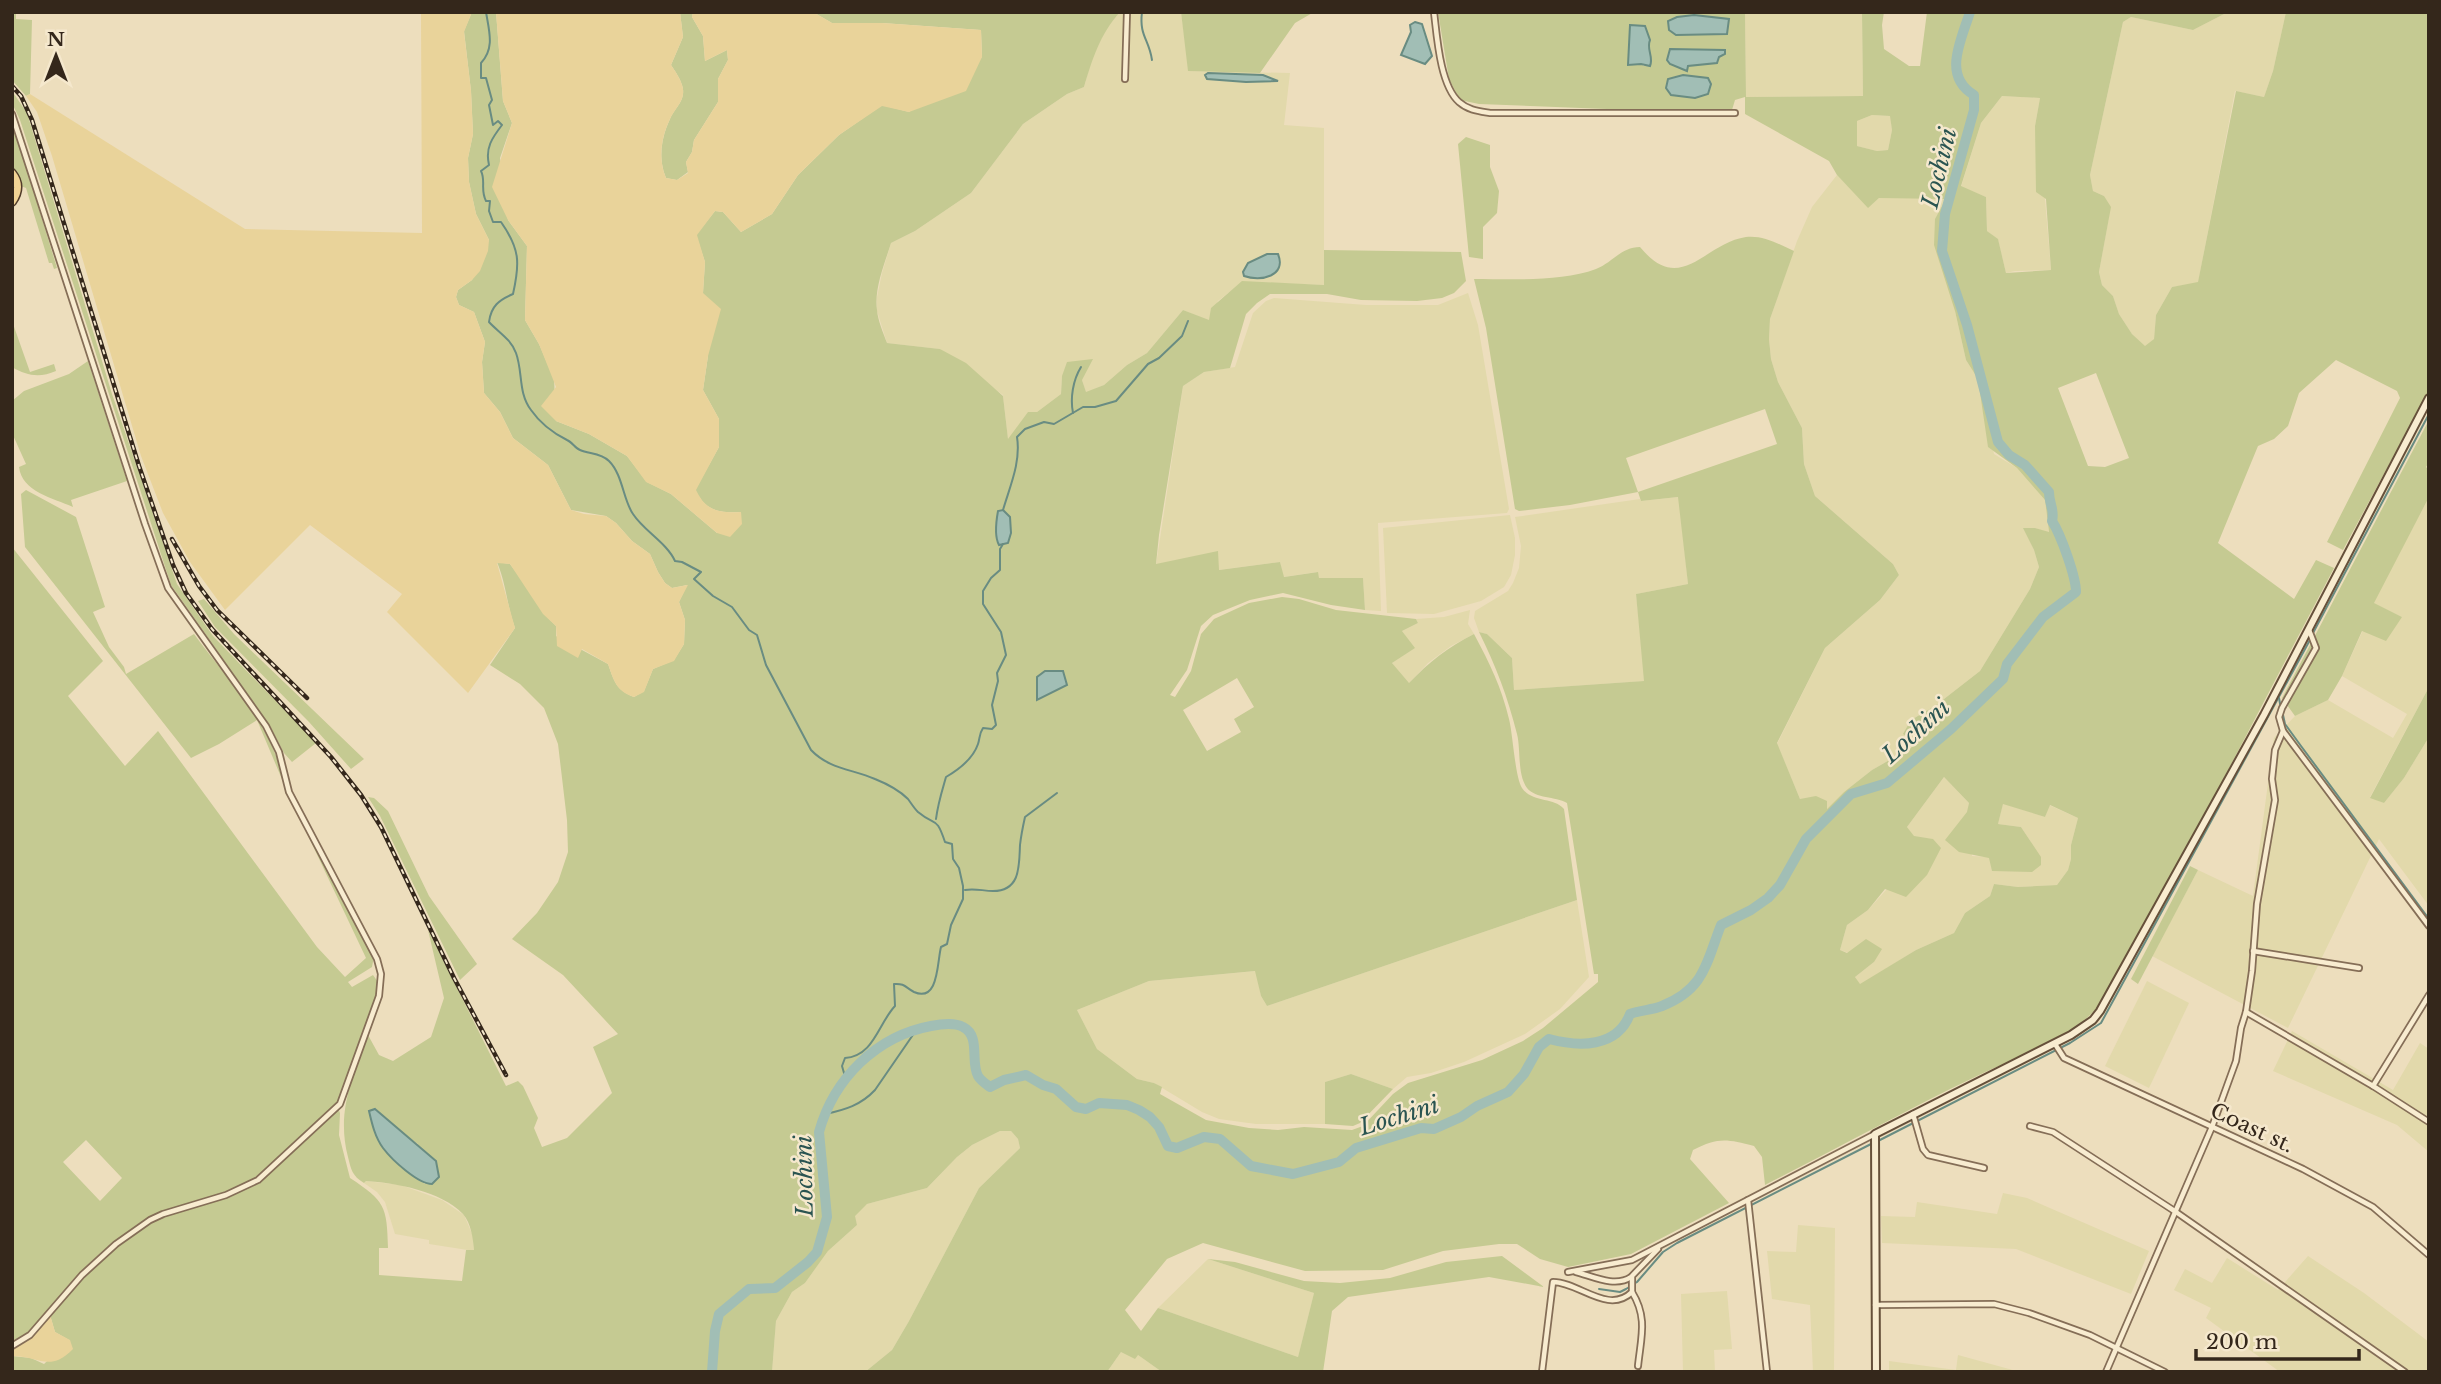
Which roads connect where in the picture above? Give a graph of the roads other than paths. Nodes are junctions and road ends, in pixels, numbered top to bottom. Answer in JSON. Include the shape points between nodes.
{"nodes":[{"id":1,"x":1127,"y":12,"type":"edge"},
{"id":2,"x":1434,"y":12,"type":"edge"},
{"id":3,"x":1125,"y":79,"type":"dead end"},
{"id":4,"x":1735,"y":113,"type":"dead end"},
{"id":5,"x":12,"y":114,"type":"edge"},
{"id":6,"x":12,"y":173,"type":"edge"},
{"id":7,"x":12,"y":202,"type":"edge"},
{"id":8,"x":2429,"y":398,"type":"edge"},
{"id":9,"x":2311,"y":634,"type":"junction"},
{"id":10,"x":2283,"y":731,"type":"junction"},
{"id":11,"x":2429,"y":926,"type":"edge"},
{"id":12,"x":2253,"y":951,"type":"junction"},
{"id":13,"x":2359,"y":968,"type":"dead end"},
{"id":14,"x":2429,"y":995,"type":"edge"},
{"id":15,"x":2246,"y":1012,"type":"junction"},
{"id":16,"x":2055,"y":1044,"type":"junction"},
{"id":17,"x":2373,"y":1086,"type":"junction"},
{"id":18,"x":1913,"y":1115,"type":"junction"},
{"id":19,"x":2429,"y":1122,"type":"edge"},
{"id":20,"x":2030,"y":1126,"type":"dead end"},
{"id":21,"x":2211,"y":1126,"type":"junction"},
{"id":22,"x":1875,"y":1134,"type":"junction"},
{"id":23,"x":1984,"y":1168,"type":"dead end"},
{"id":24,"x":1748,"y":1200,"type":"junction"},
{"id":25,"x":2176,"y":1212,"type":"junction"},
{"id":26,"x":1664,"y":1244,"type":"junction"},
{"id":27,"x":2429,"y":1255,"type":"edge"},
{"id":28,"x":1632,"y":1276,"type":"junction"},
{"id":29,"x":1632,"y":1292,"type":"junction"},
{"id":30,"x":1875,"y":1306,"type":"junction"},
{"id":31,"x":12,"y":1346,"type":"edge"},
{"id":32,"x":2118,"y":1347,"type":"junction"},
{"id":33,"x":1638,"y":1366,"type":"dead end"},
{"id":34,"x":1542,"y":1372,"type":"edge"},
{"id":35,"x":1767,"y":1372,"type":"edge"},
{"id":36,"x":1877,"y":1372,"type":"edge"},
{"id":37,"x":2106,"y":1372,"type":"edge"},
{"id":38,"x":2165,"y":1372,"type":"edge"},
{"id":39,"x":2405,"y":1372,"type":"edge"}],
"edges":[{"from":1,"to":3,"type":"street"},
{"from":2,"to":4,"type":"street","via":[[1445,80],[1451,94],[1471,110]]},
{"from":5,"to":31,"type":"street","via":[[168,588],[267,726],[289,792],[377,959],[381,987],[340,1104],[258,1180],[163,1214],[116,1244],[30,1335]]},
{"from":6,"to":7,"type":"main road","via":[[18,190]]},
{"from":8,"to":9,"type":"street"},
{"from":9,"to":10,"type":"street","via":[[2316,648],[2282,708]]},
{"from":9,"to":16,"type":"street","via":[[2100,1012]]},
{"from":10,"to":11,"type":"street"},
{"from":10,"to":12,"type":"street","via":[[2275,750],[2274,800]]},
{"from":12,"to":13,"type":"street"},
{"from":12,"to":15,"type":"street"},
{"from":14,"to":17,"type":"street"},
{"from":15,"to":17,"type":"street"},
{"from":15,"to":21,"type":"street","via":[[2236,1061]]},
{"from":16,"to":18,"type":"street"},
{"from":16,"to":21,"type":"street","name":"Coast st.","via":[[2064,1058]]},
{"from":17,"to":19,"type":"street"},
{"from":18,"to":22,"type":"street"},
{"from":18,"to":23,"type":"street","via":[[1924,1153]]},
{"from":20,"to":25,"type":"street","via":[[2053,1132]]},
{"from":21,"to":25,"type":"street"},
{"from":21,"to":27,"type":"street","name":"Coast st.","via":[[2374,1207]]},
{"from":22,"to":24,"type":"street"},
{"from":22,"to":30,"type":"street"},
{"from":24,"to":26,"type":"street"},
{"from":24,"to":35,"type":"street"},
{"from":25,"to":32,"type":"street"},
{"from":25,"to":39,"type":"street"},
{"from":26,"to":28,"type":"street"},
{"from":26,"to":28,"type":"street","via":[[1632,1260],[1568,1272],[1616,1282]]},
{"from":28,"to":29,"type":"street"},
{"from":29,"to":33,"type":"street","via":[[1642,1317]]},
{"from":29,"to":34,"type":"street","via":[[1607,1300],[1553,1282]]},
{"from":30,"to":32,"type":"street","via":[[1993,1304]]},
{"from":30,"to":36,"type":"street"},
{"from":32,"to":37,"type":"street"},
{"from":32,"to":38,"type":"street"}]}
